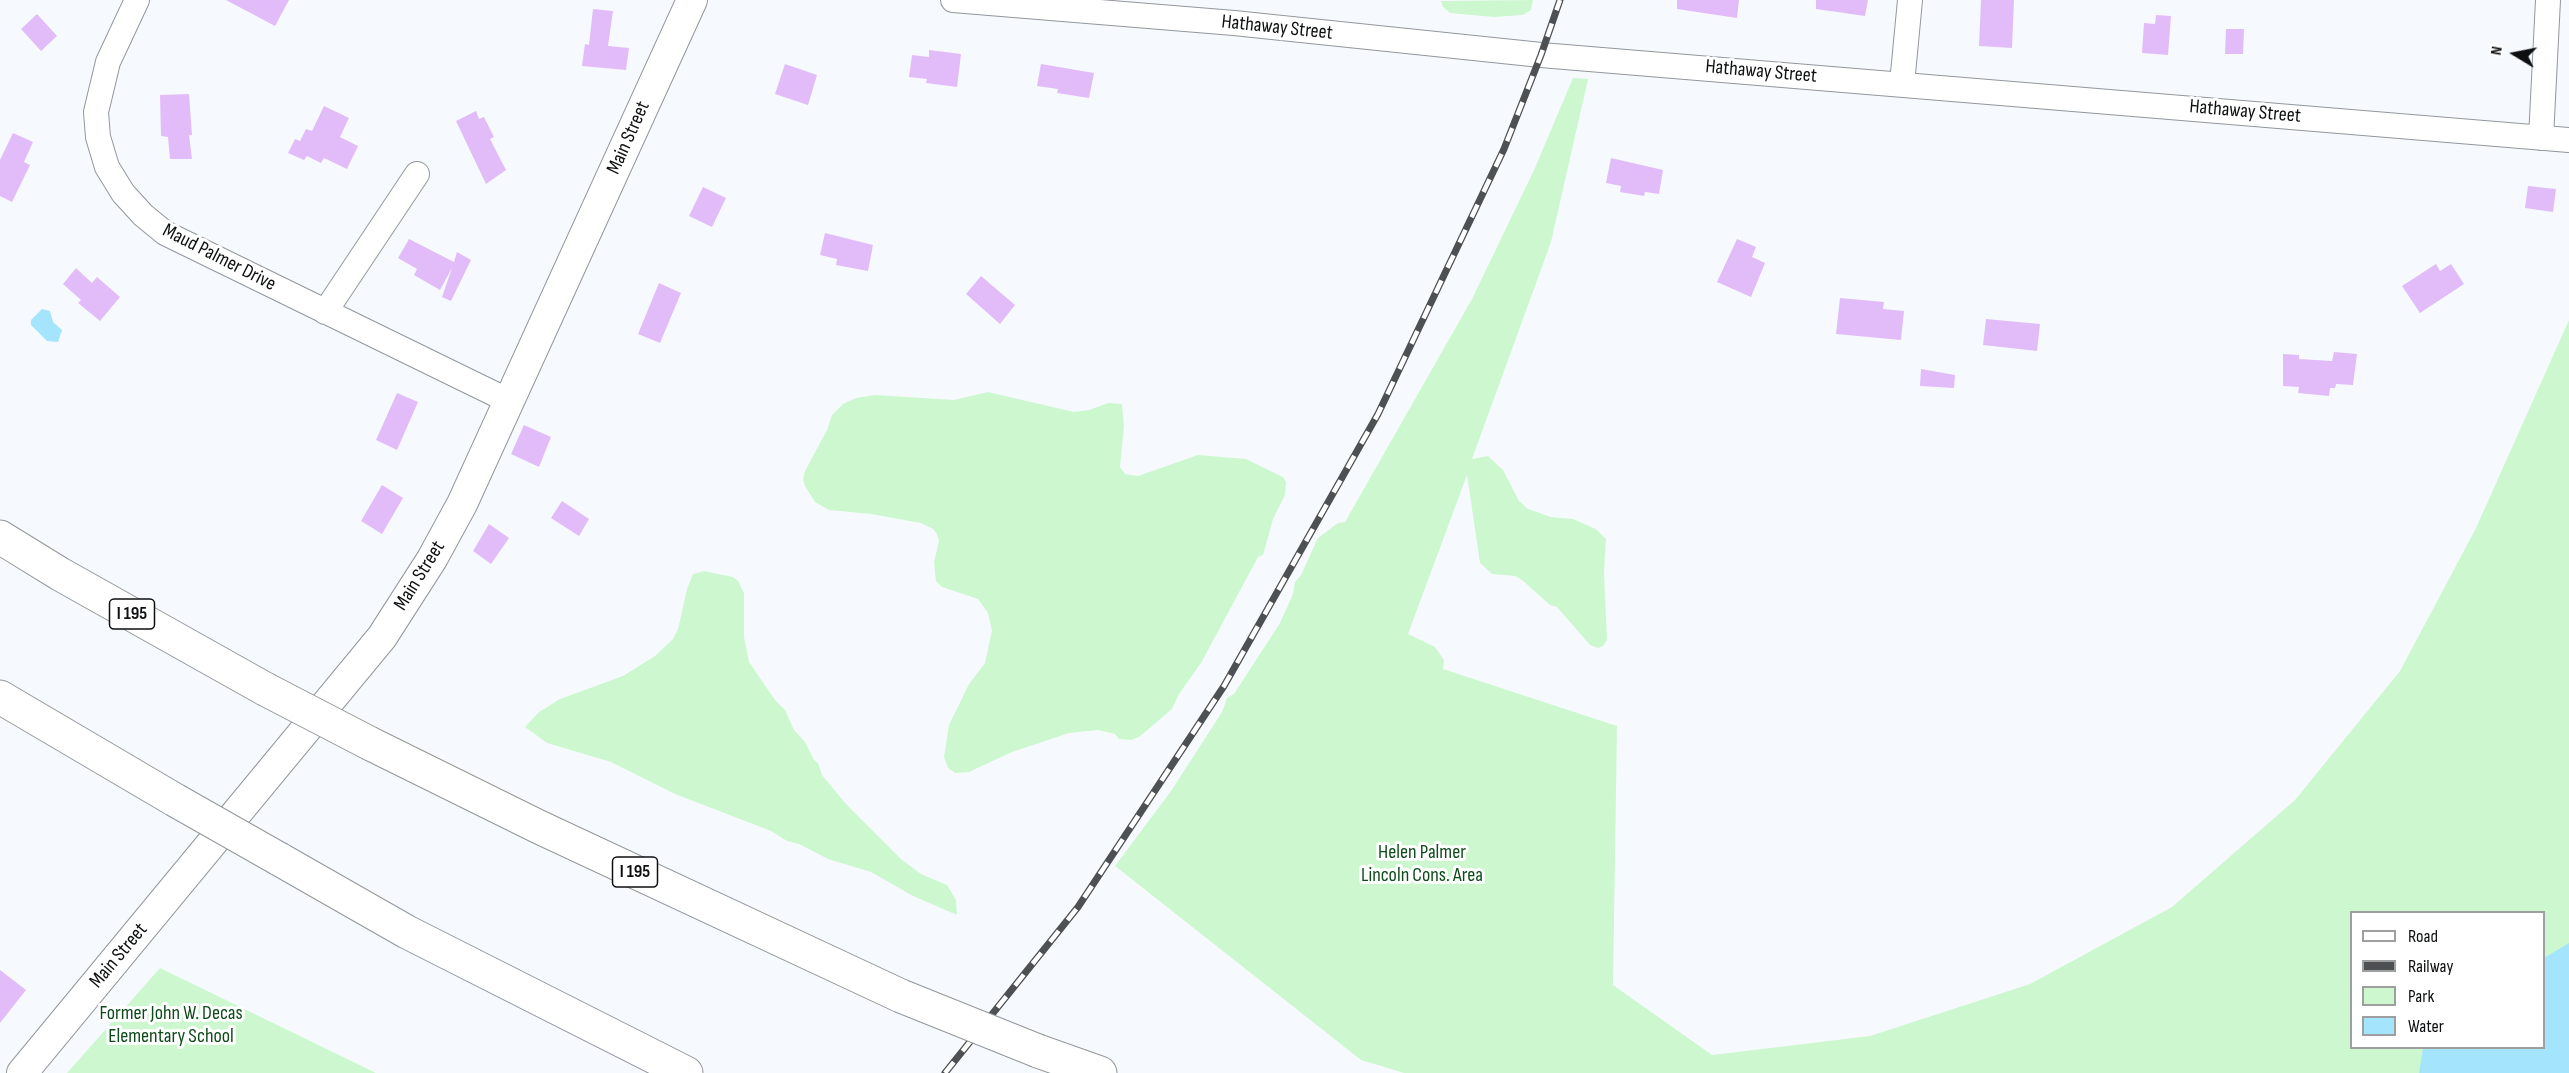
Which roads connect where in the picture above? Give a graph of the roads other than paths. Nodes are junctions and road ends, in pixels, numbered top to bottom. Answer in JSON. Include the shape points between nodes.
{"nodes":[{"id":1,"x":137,"y":0,"type":"edge"},
{"id":2,"x":692,"y":0,"type":"edge"},
{"id":3,"x":953,"y":0,"type":"edge"},
{"id":4,"x":1910,"y":0,"type":"edge"},
{"id":5,"x":2548,"y":0,"type":"edge"},
{"id":6,"x":1902,"y":84,"type":"junction"},
{"id":7,"x":2541,"y":138,"type":"junction"},
{"id":8,"x":2569,"y":140,"type":"edge"},
{"id":9,"x":417,"y":174,"type":"dead end"},
{"id":10,"x":325,"y":312,"type":"junction"},
{"id":11,"x":509,"y":401,"type":"junction"},
{"id":12,"x":0,"y":537,"type":"edge"},
{"id":13,"x":0,"y":697,"type":"edge"},
{"id":14,"x":22,"y":1073,"type":"edge"},
{"id":15,"x":686,"y":1073,"type":"edge"},
{"id":16,"x":1100,"y":1073,"type":"edge"}],
"edges":[{"from":1,"to":10,"type":"street","name":"Maud Palmer Drive","via":[[108,62],[96,112],[107,167],[123,193],[165,233]]},
{"from":2,"to":11,"type":"main road","name":"Main Street"},
{"from":3,"to":6,"type":"street","name":"Hathaway Street"},
{"from":4,"to":6,"type":"street"},
{"from":5,"to":7,"type":"street"},
{"from":6,"to":7,"type":"street","name":"Hathaway Street"},
{"from":7,"to":8,"type":"street","name":"Hathaway Street"},
{"from":9,"to":10,"type":"street"},
{"from":10,"to":11,"type":"street","name":"Maud Palmer Drive"},
{"from":11,"to":14,"type":"main road","name":"Main Street","via":[[462,504],[382,637]]},
{"from":12,"to":16,"type":"highway","number":"I 195","bridge":true,"via":[[265,689],[549,832],[901,996]]},
{"from":13,"to":15,"type":"highway","bridge":true,"via":[[407,932]]}]}
